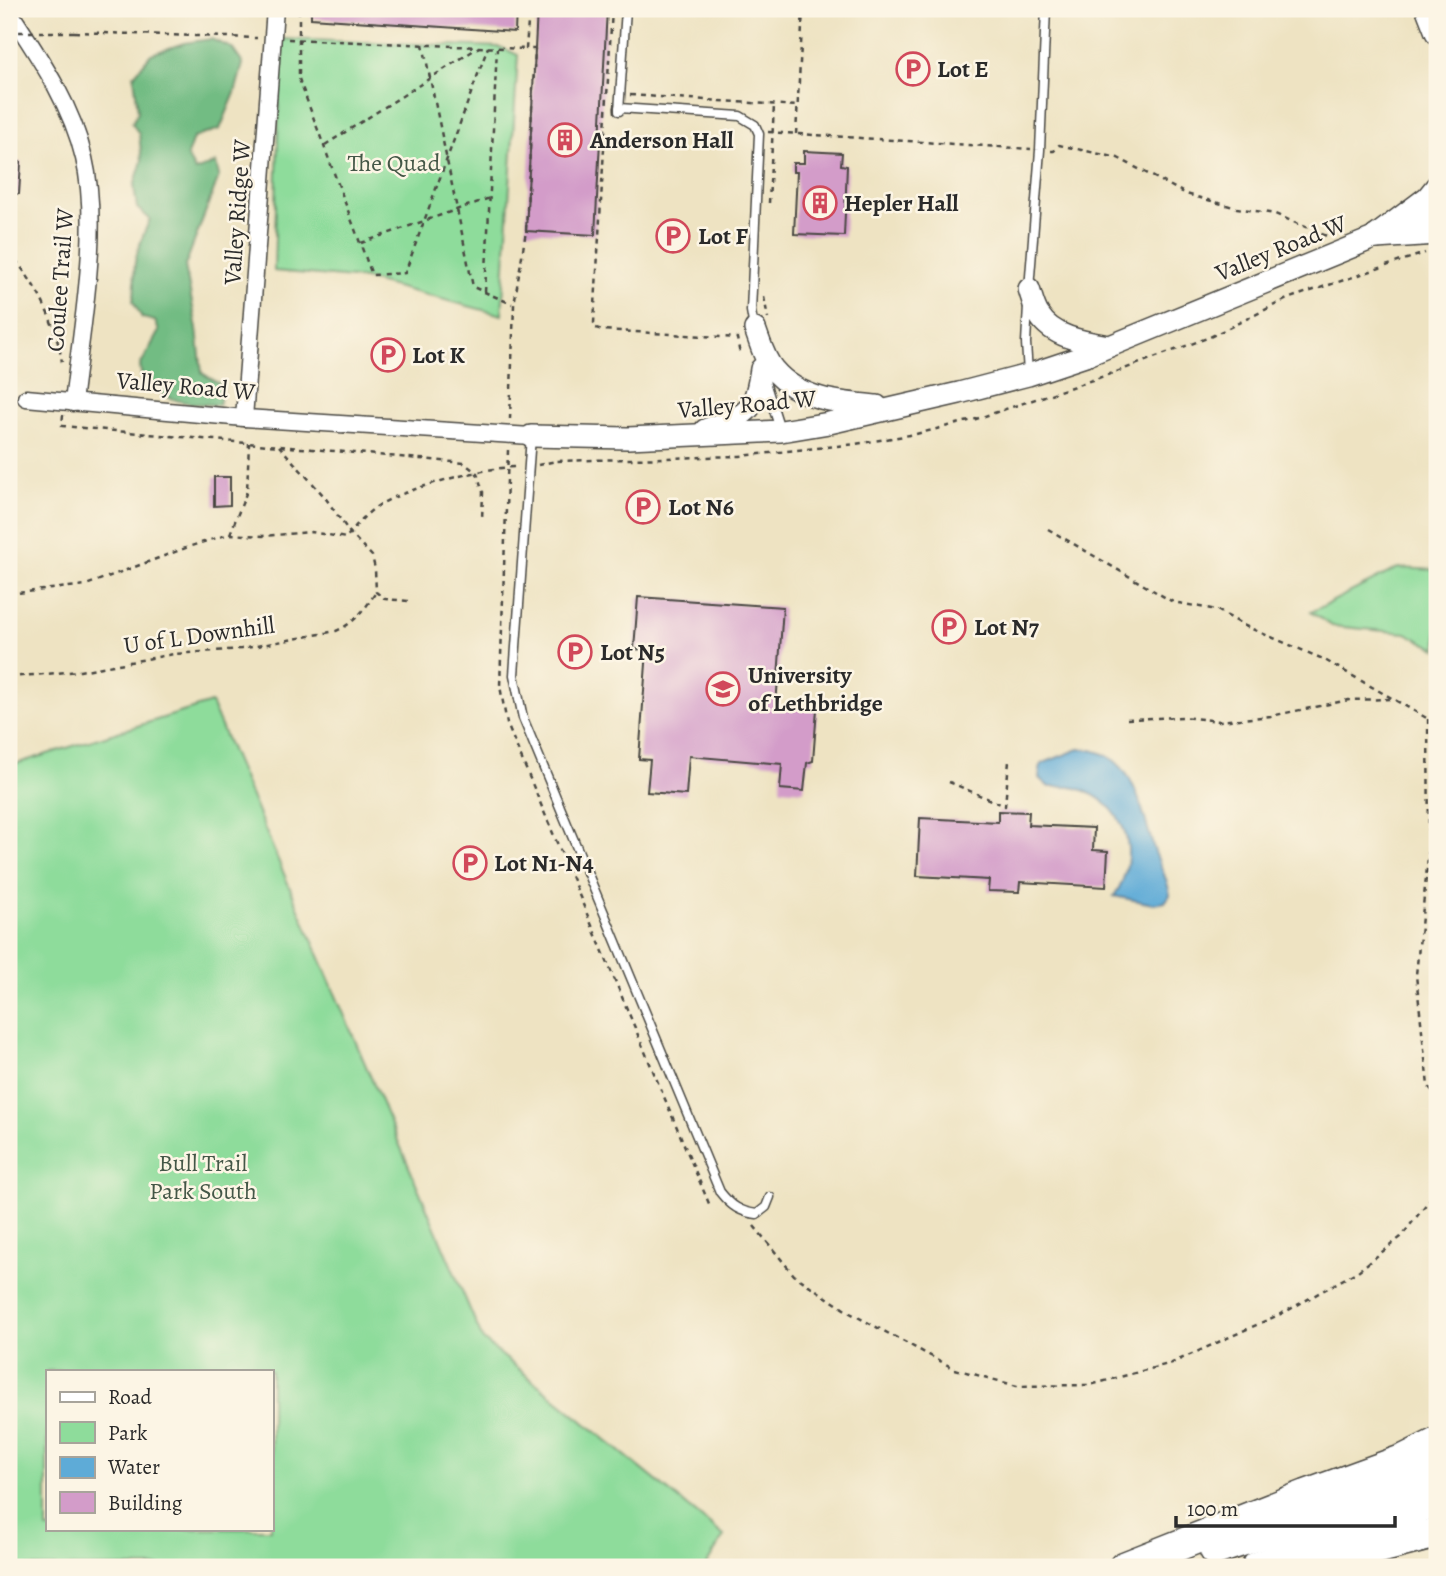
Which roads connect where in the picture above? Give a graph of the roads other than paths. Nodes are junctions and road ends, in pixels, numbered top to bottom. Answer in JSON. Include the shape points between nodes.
{"nodes":[{"id":1,"x":275,"y":9,"type":"edge"},
{"id":2,"x":626,"y":9,"type":"edge"},
{"id":3,"x":1046,"y":9,"type":"edge"},
{"id":4,"x":1428,"y":9,"type":"edge"},
{"id":5,"x":9,"y":11,"type":"edge"},
{"id":6,"x":1437,"y":32,"type":"edge"},
{"id":7,"x":1437,"y":187,"type":"edge"},
{"id":8,"x":1437,"y":212,"type":"edge"},
{"id":9,"x":1437,"y":233,"type":"edge"},
{"id":10,"x":1376,"y":237,"type":"junction"},
{"id":11,"x":1029,"y":289,"type":"junction"},
{"id":12,"x":762,"y":325,"type":"junction"},
{"id":13,"x":1109,"y":346,"type":"junction"},
{"id":14,"x":761,"y":369,"type":"junction"},
{"id":15,"x":1028,"y":375,"type":"junction"},
{"id":16,"x":26,"y":398,"type":"dead end"},
{"id":17,"x":68,"y":402,"type":"junction"},
{"id":18,"x":897,"y":407,"type":"junction"},
{"id":19,"x":244,"y":418,"type":"junction"},
{"id":20,"x":781,"y":431,"type":"junction"},
{"id":21,"x":531,"y":436,"type":"junction"},
{"id":22,"x":688,"y":436,"type":"junction"},
{"id":23,"x":771,"y":1197,"type":"dead end"},
{"id":24,"x":1437,"y":1443,"type":"edge"},
{"id":25,"x":1437,"y":1475,"type":"edge"},
{"id":26,"x":1437,"y":1501,"type":"edge"},
{"id":27,"x":1437,"y":1533,"type":"edge"},
{"id":28,"x":1124,"y":1567,"type":"edge"},
{"id":29,"x":1165,"y":1567,"type":"edge"},
{"id":30,"x":1257,"y":1567,"type":"edge"},
{"id":31,"x":1307,"y":1567,"type":"edge"}],
"edges":[{"from":1,"to":19,"type":"street","name":"Valley Ridge W"},
{"from":2,"to":12,"type":"lane","via":[[619,110],[740,116],[755,125],[751,311]]},
{"from":3,"to":11,"type":"lane"},
{"from":4,"to":6,"type":"main road"},
{"from":5,"to":17,"type":"street","name":"Coulee Trail W","via":[[65,105],[84,159],[90,223]]},
{"from":7,"to":10,"type":"main road"},
{"from":8,"to":10,"type":"street","name":"Valley Road W"},
{"from":9,"to":10,"type":"main road"},
{"from":10,"to":13,"type":"street","name":"Valley Road W"},
{"from":11,"to":13,"type":"street","via":[[1039,315],[1049,326],[1081,342]]},
{"from":11,"to":15,"type":"lane"},
{"from":12,"to":14,"type":"lane"},
{"from":12,"to":18,"type":"street","via":[[774,370],[802,390],[836,403]]},
{"from":13,"to":15,"type":"street","name":"Valley Road W"},
{"from":14,"to":20,"type":"lane"},
{"from":14,"to":22,"type":"street","via":[[751,408]]},
{"from":15,"to":18,"type":"street","name":"Valley Road W"},
{"from":16,"to":17,"type":"street","name":"Valley Road W"},
{"from":17,"to":19,"type":"street","name":"Valley Road W"},
{"from":18,"to":20,"type":"street","name":"Valley Road W"},
{"from":19,"to":21,"type":"street","name":"Valley Road W"},
{"from":20,"to":22,"type":"street","name":"Valley Road W"},
{"from":21,"to":22,"type":"street","name":"Valley Road W"},
{"from":21,"to":23,"type":"lane","via":[[514,675],[523,718],[720,1192],[743,1212],[757,1214]]},
{"from":24,"to":28,"type":"highway"},
{"from":25,"to":29,"type":"highway"},
{"from":26,"to":30,"type":"highway"},
{"from":27,"to":31,"type":"highway"}]}
